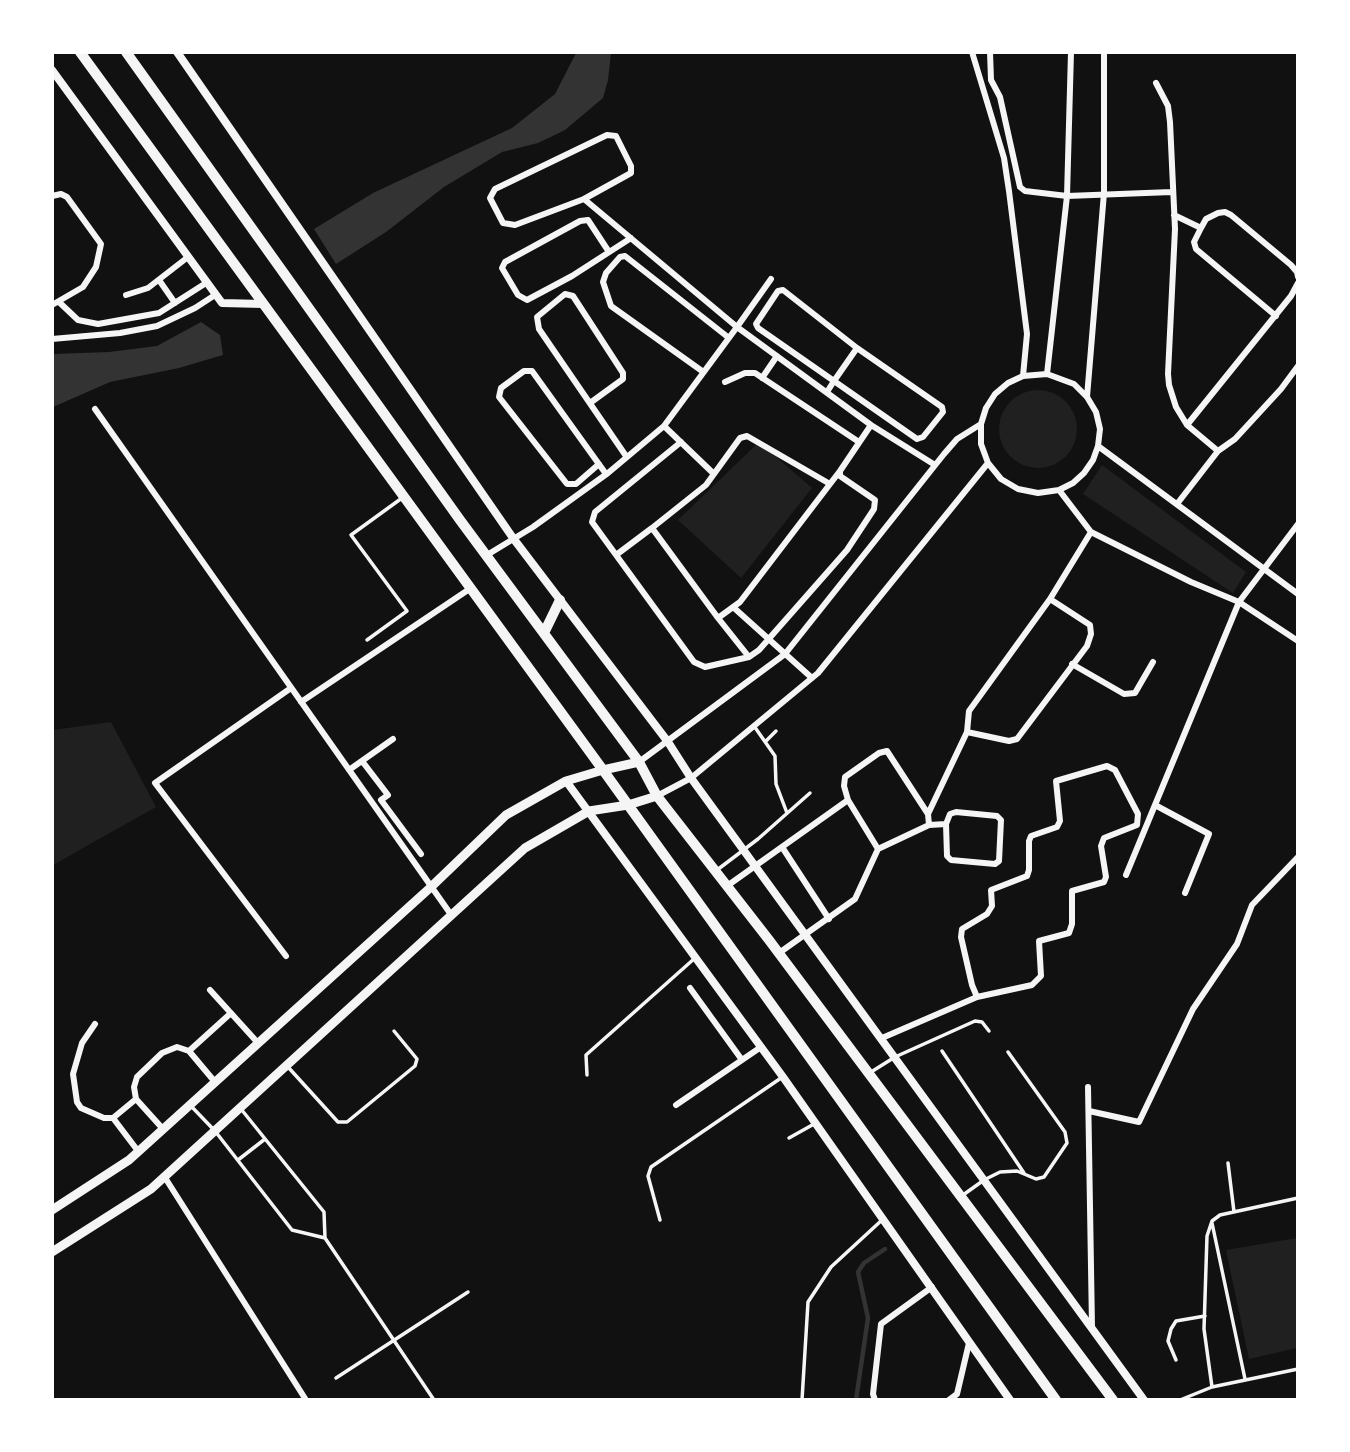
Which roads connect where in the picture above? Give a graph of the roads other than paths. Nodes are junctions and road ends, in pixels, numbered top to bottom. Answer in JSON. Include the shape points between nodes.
{"nodes":[{"id":1,"x":79,"y":52,"type":"edge"},
{"id":2,"x":126,"y":52,"type":"edge"},
{"id":3,"x":177,"y":52,"type":"edge"},
{"id":4,"x":972,"y":52,"type":"edge"},
{"id":5,"x":989,"y":52,"type":"edge"},
{"id":6,"x":1071,"y":52,"type":"edge"},
{"id":7,"x":1104,"y":52,"type":"edge"},
{"id":8,"x":52,"y":70,"type":"edge"},
{"id":9,"x":1156,"y":83,"type":"dead end"},
{"id":10,"x":1172,"y":192,"type":"junction"},
{"id":11,"x":1104,"y":193,"type":"junction"},
{"id":12,"x":1067,"y":195,"type":"junction"},
{"id":13,"x":52,"y":197,"type":"edge"},
{"id":14,"x":584,"y":199,"type":"junction"},
{"id":15,"x":1174,"y":215,"type":"junction"},
{"id":16,"x":1201,"y":228,"type":"junction"},
{"id":17,"x":631,"y":238,"type":"junction"},
{"id":18,"x":609,"y":252,"type":"junction"},
{"id":19,"x":188,"y":257,"type":"junction"},
{"id":20,"x":1297,"y":277,"type":"edge"},
{"id":21,"x":771,"y":279,"type":"dead end"},
{"id":22,"x":159,"y":280,"type":"junction"},
{"id":23,"x":206,"y":282,"type":"junction"},
{"id":24,"x":1297,"y":283,"type":"edge"},
{"id":25,"x":126,"y":295,"type":"dead end"},
{"id":26,"x":215,"y":295,"type":"junction"},
{"id":27,"x":1291,"y":296,"type":"junction"},
{"id":28,"x":1297,"y":302,"type":"edge"},
{"id":29,"x":175,"y":303,"type":"junction"},
{"id":30,"x":55,"y":304,"type":"edge"},
{"id":31,"x":263,"y":304,"type":"junction"},
{"id":32,"x":1276,"y":316,"type":"junction"},
{"id":33,"x":737,"y":327,"type":"junction"},
{"id":34,"x":729,"y":338,"type":"junction"},
{"id":35,"x":52,"y":339,"type":"edge"},
{"id":36,"x":857,"y":348,"type":"junction"},
{"id":37,"x":777,"y":356,"type":"junction"},
{"id":38,"x":1297,"y":366,"type":"edge"},
{"id":39,"x":702,"y":372,"type":"junction"},
{"id":40,"x":1047,"y":374,"type":"junction"},
{"id":41,"x":1023,"y":376,"type":"junction"},
{"id":42,"x":762,"y":378,"type":"junction"},
{"id":43,"x":725,"y":382,"type":"dead end"},
{"id":44,"x":834,"y":382,"type":"junction"},
{"id":45,"x":827,"y":392,"type":"junction"},
{"id":46,"x":1087,"y":397,"type":"junction"},
{"id":47,"x":590,"y":403,"type":"junction"},
{"id":48,"x":96,"y":410,"type":"dead end"},
{"id":49,"x":981,"y":424,"type":"junction"},
{"id":50,"x":871,"y":425,"type":"junction"},
{"id":51,"x":1187,"y":425,"type":"junction"},
{"id":52,"x":664,"y":426,"type":"junction"},
{"id":53,"x":681,"y":442,"type":"junction"},
{"id":54,"x":859,"y":442,"type":"junction"},
{"id":55,"x":1098,"y":446,"type":"junction"},
{"id":56,"x":1218,"y":451,"type":"junction"},
{"id":57,"x":626,"y":456,"type":"junction"},
{"id":58,"x":988,"y":463,"type":"junction"},
{"id":59,"x":599,"y":464,"type":"junction"},
{"id":60,"x":935,"y":466,"type":"junction"},
{"id":61,"x":840,"y":471,"type":"junction"},
{"id":62,"x":606,"y":474,"type":"junction"},
{"id":63,"x":714,"y":474,"type":"junction"},
{"id":64,"x":830,"y":484,"type":"junction"},
{"id":65,"x":1059,"y":490,"type":"junction"},
{"id":66,"x":404,"y":497,"type":"junction"},
{"id":67,"x":1177,"y":504,"type":"junction"},
{"id":68,"x":1297,"y":524,"type":"edge"},
{"id":69,"x":652,"y":528,"type":"junction"},
{"id":70,"x":1091,"y":532,"type":"junction"},
{"id":71,"x":513,"y":538,"type":"junction"},
{"id":72,"x":487,"y":555,"type":"junction"},
{"id":73,"x":616,"y":555,"type":"junction"},
{"id":74,"x":1264,"y":569,"type":"junction"},
{"id":75,"x":471,"y":589,"type":"junction"},
{"id":76,"x":1297,"y":594,"type":"edge"},
{"id":77,"x":1050,"y":599,"type":"junction"},
{"id":78,"x":560,"y":600,"type":"junction"},
{"id":79,"x":1239,"y":603,"type":"junction"},
{"id":80,"x":733,"y":607,"type":"junction"},
{"id":81,"x":718,"y":618,"type":"junction"},
{"id":82,"x":544,"y":633,"type":"junction"},
{"id":83,"x":769,"y":639,"type":"junction"},
{"id":84,"x":367,"y":640,"type":"dead end"},
{"id":85,"x":1297,"y":641,"type":"edge"},
{"id":86,"x":785,"y":654,"type":"junction"},
{"id":87,"x":749,"y":657,"type":"junction"},
{"id":88,"x":1153,"y":662,"type":"dead end"},
{"id":89,"x":1072,"y":664,"type":"junction"},
{"id":90,"x":812,"y":678,"type":"junction"},
{"id":91,"x":291,"y":688,"type":"junction"},
{"id":92,"x":301,"y":702,"type":"junction"},
{"id":93,"x":754,"y":726,"type":"junction"},
{"id":94,"x":776,"y":731,"type":"dead end"},
{"id":95,"x":967,"y":732,"type":"junction"},
{"id":96,"x":393,"y":739,"type":"dead end"},
{"id":97,"x":766,"y":741,"type":"junction"},
{"id":98,"x":668,"y":742,"type":"junction"},
{"id":99,"x":362,"y":761,"type":"junction"},
{"id":100,"x":639,"y":762,"type":"junction"},
{"id":101,"x":349,"y":770,"type":"junction"},
{"id":102,"x":603,"y":770,"type":"junction"},
{"id":103,"x":691,"y":778,"type":"junction"},
{"id":104,"x":566,"y":781,"type":"junction"},
{"id":105,"x":810,"y":793,"type":"dead end"},
{"id":106,"x":657,"y":796,"type":"junction"},
{"id":107,"x":381,"y":800,"type":"junction"},
{"id":108,"x":848,"y":800,"type":"junction"},
{"id":109,"x":628,"y":805,"type":"junction"},
{"id":110,"x":1155,"y":805,"type":"junction"},
{"id":111,"x":373,"y":806,"type":"junction"},
{"id":112,"x":589,"y":811,"type":"junction"},
{"id":113,"x":787,"y":813,"type":"junction"},
{"id":114,"x":929,"y":814,"type":"junction"},
{"id":115,"x":946,"y":824,"type":"junction"},
{"id":116,"x":929,"y":825,"type":"junction"},
{"id":117,"x":782,"y":847,"type":"junction"},
{"id":118,"x":878,"y":849,"type":"junction"},
{"id":119,"x":743,"y":850,"type":"junction"},
{"id":120,"x":421,"y":854,"type":"dead end"},
{"id":121,"x":1297,"y":857,"type":"edge"},
{"id":122,"x":756,"y":866,"type":"junction"},
{"id":123,"x":715,"y":872,"type":"junction"},
{"id":124,"x":1126,"y":875,"type":"dead end"},
{"id":125,"x":727,"y":886,"type":"junction"},
{"id":126,"x":431,"y":887,"type":"junction"},
{"id":127,"x":1185,"y":893,"type":"dead end"},
{"id":128,"x":452,"y":916,"type":"junction"},
{"id":129,"x":829,"y":919,"type":"junction"},
{"id":130,"x":806,"y":934,"type":"junction"},
{"id":131,"x":779,"y":953,"type":"junction"},
{"id":132,"x":286,"y":956,"type":"dead end"},
{"id":133,"x":696,"y":957,"type":"junction"},
{"id":134,"x":690,"y":988,"type":"dead end"},
{"id":135,"x":210,"y":990,"type":"dead end"},
{"id":136,"x":977,"y":997,"type":"junction"},
{"id":137,"x":231,"y":1013,"type":"junction"},
{"id":138,"x":95,"y":1024,"type":"dead end"},
{"id":139,"x":394,"y":1031,"type":"dead end"},
{"id":140,"x":989,"y":1031,"type":"dead end"},
{"id":141,"x":882,"y":1038,"type":"junction"},
{"id":142,"x":258,"y":1043,"type":"junction"},
{"id":143,"x":761,"y":1047,"type":"junction"},
{"id":144,"x":189,"y":1051,"type":"junction"},
{"id":145,"x":942,"y":1051,"type":"dead end"},
{"id":146,"x":1008,"y":1052,"type":"dead end"},
{"id":147,"x":895,"y":1057,"type":"junction"},
{"id":148,"x":742,"y":1060,"type":"junction"},
{"id":149,"x":287,"y":1066,"type":"junction"},
{"id":150,"x":869,"y":1073,"type":"junction"},
{"id":151,"x":587,"y":1075,"type":"dead end"},
{"id":152,"x":783,"y":1077,"type":"junction"},
{"id":153,"x":215,"y":1082,"type":"junction"},
{"id":154,"x":1088,"y":1087,"type":"dead end"},
{"id":155,"x":136,"y":1099,"type":"junction"},
{"id":156,"x":190,"y":1104,"type":"junction"},
{"id":157,"x":676,"y":1105,"type":"dead end"},
{"id":158,"x":240,"y":1109,"type":"junction"},
{"id":159,"x":1089,"y":1111,"type":"junction"},
{"id":160,"x":113,"y":1118,"type":"junction"},
{"id":161,"x":816,"y":1123,"type":"junction"},
{"id":162,"x":163,"y":1129,"type":"junction"},
{"id":163,"x":215,"y":1131,"type":"junction"},
{"id":164,"x":789,"y":1138,"type":"dead end"},
{"id":165,"x":265,"y":1139,"type":"junction"},
{"id":166,"x":138,"y":1151,"type":"junction"},
{"id":167,"x":238,"y":1160,"type":"junction"},
{"id":168,"x":1228,"y":1163,"type":"dead end"},
{"id":169,"x":1025,"y":1175,"type":"junction"},
{"id":170,"x":164,"y":1176,"type":"junction"},
{"id":171,"x":984,"y":1180,"type":"junction"},
{"id":172,"x":961,"y":1196,"type":"junction"},
{"id":173,"x":1297,"y":1198,"type":"edge"},
{"id":174,"x":52,"y":1210,"type":"edge"},
{"id":175,"x":1234,"y":1212,"type":"junction"},
{"id":176,"x":884,"y":1219,"type":"junction"},
{"id":177,"x":660,"y":1220,"type":"dead end"},
{"id":178,"x":1212,"y":1221,"type":"junction"},
{"id":179,"x":325,"y":1238,"type":"junction"},
{"id":180,"x":52,"y":1252,"type":"edge"},
{"id":181,"x":932,"y":1287,"type":"junction"},
{"id":182,"x":468,"y":1292,"type":"dead end"},
{"id":183,"x":1205,"y":1316,"type":"junction"},
{"id":184,"x":1092,"y":1328,"type":"junction"},
{"id":185,"x":394,"y":1341,"type":"junction"},
{"id":186,"x":970,"y":1343,"type":"junction"},
{"id":187,"x":1176,"y":1360,"type":"dead end"},
{"id":188,"x":1297,"y":1369,"type":"edge"},
{"id":189,"x":336,"y":1378,"type":"dead end"},
{"id":190,"x":1245,"y":1378,"type":"junction"},
{"id":191,"x":1212,"y":1387,"type":"junction"},
{"id":192,"x":306,"y":1399,"type":"edge"},
{"id":193,"x":434,"y":1399,"type":"edge"},
{"id":194,"x":802,"y":1399,"type":"edge"},
{"id":195,"x":875,"y":1399,"type":"edge"},
{"id":196,"x":949,"y":1399,"type":"edge"},
{"id":197,"x":1010,"y":1399,"type":"edge"},
{"id":198,"x":1056,"y":1399,"type":"edge"},
{"id":199,"x":1113,"y":1399,"type":"edge"},
{"id":200,"x":1144,"y":1399,"type":"edge"},
{"id":201,"x":1180,"y":1399,"type":"edge"}],
"edges":[{"from":1,"to":31,"type":"main road"},
{"from":2,"to":72,"type":"main road"},
{"from":3,"to":71,"type":"street"},
{"from":4,"to":41,"type":"street","via":[[1004,158],[1027,334]]},
{"from":5,"to":12,"type":"street","via":[[991,80],[1000,97],[1020,187]]},
{"from":6,"to":12,"type":"street"},
{"from":7,"to":11,"type":"street"},
{"from":8,"to":19,"type":"street"},
{"from":9,"to":10,"type":"street","via":[[1168,106]]},
{"from":10,"to":11,"type":"street"},
{"from":10,"to":15,"type":"street"},
{"from":11,"to":12,"type":"street"},
{"from":11,"to":46,"type":"street"},
{"from":12,"to":40,"type":"street"},
{"from":13,"to":30,"type":"street","via":[[67,197],[100,244],[96,267],[83,287]]},
{"from":14,"to":14,"type":"street","via":[[515,225],[503,223],[490,198],[495,188],[607,135],[616,136],[631,173]]},
{"from":14,"to":17,"type":"street"},
{"from":15,"to":16,"type":"street"},
{"from":15,"to":51,"type":"street","via":[[1168,386]]},
{"from":16,"to":20,"type":"street","via":[[1218,213],[1231,215],[1291,265]]},
{"from":16,"to":32,"type":"street","via":[[1196,249]]},
{"from":17,"to":18,"type":"street"},
{"from":17,"to":33,"type":"street"},
{"from":18,"to":18,"type":"street","via":[[527,300],[518,295],[502,268],[505,262],[580,221],[588,220]]},
{"from":19,"to":22,"type":"street"},
{"from":19,"to":23,"type":"street"},
{"from":21,"to":33,"type":"street"},
{"from":22,"to":25,"type":"street"},
{"from":22,"to":29,"type":"street"},
{"from":23,"to":26,"type":"street"},
{"from":23,"to":29,"type":"street"},
{"from":24,"to":27,"type":"street"},
{"from":26,"to":31,"type":"street","via":[[222,303]]},
{"from":26,"to":35,"type":"street","via":[[157,326]]},
{"from":27,"to":28,"type":"street"},
{"from":27,"to":32,"type":"street"},
{"from":29,"to":30,"type":"street","via":[[159,313],[98,324],[78,320]]},
{"from":31,"to":66,"type":"main road"},
{"from":32,"to":51,"type":"street"},
{"from":33,"to":34,"type":"street"},
{"from":33,"to":37,"type":"street"},
{"from":34,"to":39,"type":"street"},
{"from":34,"to":39,"type":"street","via":[[625,256],[606,273],[603,282],[611,306]]},
{"from":36,"to":44,"type":"street"},
{"from":36,"to":44,"type":"street","via":[[783,290],[778,291],[756,324],[758,328]]},
{"from":36,"to":44,"type":"street","via":[[943,412],[917,439]]},
{"from":37,"to":42,"type":"street"},
{"from":37,"to":45,"type":"street"},
{"from":38,"to":56,"type":"street","via":[[1235,439]]},
{"from":39,"to":52,"type":"street"},
{"from":40,"to":41,"type":"street"},
{"from":40,"to":46,"type":"street","via":[[1074,384]]},
{"from":41,"to":49,"type":"street","via":[[995,394]]},
{"from":42,"to":43,"type":"street","via":[[745,373]]},
{"from":42,"to":54,"type":"street"},
{"from":44,"to":45,"type":"street"},
{"from":45,"to":50,"type":"street"},
{"from":46,"to":55,"type":"street","via":[[1098,420]]},
{"from":47,"to":47,"type":"street","via":[[539,329],[537,317],[565,294],[573,296],[623,373],[623,379]]},
{"from":47,"to":57,"type":"street"},
{"from":48,"to":91,"type":"street"},
{"from":49,"to":58,"type":"street","via":[[981,444]]},
{"from":49,"to":60,"type":"street","via":[[957,439]]},
{"from":50,"to":54,"type":"street"},
{"from":50,"to":60,"type":"street"},
{"from":51,"to":56,"type":"street"},
{"from":52,"to":53,"type":"street"},
{"from":52,"to":57,"type":"street"},
{"from":53,"to":63,"type":"street"},
{"from":53,"to":73,"type":"street","via":[[596,512],[592,522]]},
{"from":54,"to":61,"type":"street"},
{"from":55,"to":65,"type":"street","via":[[1084,473]]},
{"from":55,"to":67,"type":"street"},
{"from":56,"to":67,"type":"street"},
{"from":57,"to":62,"type":"street"},
{"from":58,"to":65,"type":"street","via":[[1001,479],[1018,489],[1038,493]]},
{"from":58,"to":90,"type":"street"},
{"from":59,"to":59,"type":"street","via":[[532,371],[524,371],[501,388],[499,397],[567,484],[576,484]]},
{"from":59,"to":62,"type":"street"},
{"from":60,"to":86,"type":"street"},
{"from":61,"to":64,"type":"street"},
{"from":61,"to":83,"type":"street","via":[[840,476],[875,500],[874,509],[848,550]]},
{"from":62,"to":71,"type":"street"},
{"from":63,"to":64,"type":"street","via":[[740,438],[747,436]]},
{"from":63,"to":69,"type":"street"},
{"from":64,"to":80,"type":"street"},
{"from":65,"to":70,"type":"street"},
{"from":66,"to":75,"type":"main road"},
{"from":66,"to":84,"type":"lane","via":[[351,535],[407,611]]},
{"from":67,"to":74,"type":"street"},
{"from":68,"to":74,"type":"street"},
{"from":69,"to":73,"type":"street"},
{"from":69,"to":81,"type":"street"},
{"from":70,"to":77,"type":"street"},
{"from":70,"to":79,"type":"street"},
{"from":71,"to":72,"type":"street"},
{"from":71,"to":78,"type":"street"},
{"from":72,"to":82,"type":"main road"},
{"from":73,"to":87,"type":"street","via":[[694,662],[705,667]]},
{"from":74,"to":76,"type":"street"},
{"from":74,"to":79,"type":"street"},
{"from":75,"to":92,"type":"street"},
{"from":75,"to":102,"type":"main road"},
{"from":77,"to":89,"type":"street","via":[[1090,625],[1087,646]]},
{"from":77,"to":95,"type":"street","via":[[969,711]]},
{"from":78,"to":82,"type":"main road"},
{"from":78,"to":98,"type":"street"},
{"from":79,"to":85,"type":"street"},
{"from":79,"to":110,"type":"street"},
{"from":80,"to":81,"type":"street"},
{"from":80,"to":83,"type":"street"},
{"from":81,"to":87,"type":"street"},
{"from":82,"to":100,"type":"main road"},
{"from":83,"to":86,"type":"street"},
{"from":83,"to":87,"type":"street"},
{"from":86,"to":90,"type":"street"},
{"from":86,"to":98,"type":"street"},
{"from":88,"to":89,"type":"street","via":[[1135,693],[1124,694]]},
{"from":89,"to":95,"type":"street","via":[[1017,739]]},
{"from":90,"to":93,"type":"street"},
{"from":91,"to":92,"type":"street"},
{"from":91,"to":132,"type":"street","via":[[155,783]]},
{"from":92,"to":101,"type":"street"},
{"from":93,"to":97,"type":"lane"},
{"from":93,"to":103,"type":"street"},
{"from":94,"to":97,"type":"lane"},
{"from":95,"to":114,"type":"street"},
{"from":96,"to":99,"type":"street"},
{"from":97,"to":113,"type":"lane","via":[[775,756],[776,784]]},
{"from":98,"to":100,"type":"street"},
{"from":98,"to":103,"type":"street"},
{"from":99,"to":101,"type":"street"},
{"from":99,"to":107,"type":"street","via":[[388,795]]},
{"from":100,"to":102,"type":"main road"},
{"from":100,"to":106,"type":"main road"},
{"from":101,"to":111,"type":"street"},
{"from":102,"to":104,"type":"main road"},
{"from":102,"to":109,"type":"main road"},
{"from":103,"to":106,"type":"street"},
{"from":103,"to":119,"type":"street"},
{"from":104,"to":112,"type":"street"},
{"from":104,"to":126,"type":"main road","via":[[506,815]]},
{"from":105,"to":113,"type":"lane"},
{"from":106,"to":109,"type":"main road"},
{"from":106,"to":123,"type":"main road"},
{"from":107,"to":111,"type":"street"},
{"from":107,"to":120,"type":"street"},
{"from":108,"to":114,"type":"street","via":[[845,777],[887,751]]},
{"from":108,"to":117,"type":"street"},
{"from":108,"to":118,"type":"street"},
{"from":109,"to":112,"type":"main road"},
{"from":109,"to":198,"type":"main road"},
{"from":110,"to":124,"type":"street"},
{"from":110,"to":127,"type":"street","via":[[1209,834]]},
{"from":111,"to":126,"type":"street"},
{"from":112,"to":128,"type":"main road","via":[[525,848]]},
{"from":112,"to":133,"type":"street"},
{"from":113,"to":119,"type":"lane"},
{"from":114,"to":116,"type":"street"},
{"from":115,"to":115,"type":"street","via":[[956,812],[997,816],[1002,820],[999,861],[951,860]]},
{"from":115,"to":116,"type":"street"},
{"from":116,"to":118,"type":"street"},
{"from":117,"to":122,"type":"street"},
{"from":117,"to":129,"type":"street"},
{"from":118,"to":129,"type":"street","via":[[855,899]]},
{"from":119,"to":122,"type":"street"},
{"from":119,"to":123,"type":"lane"},
{"from":121,"to":159,"type":"street","via":[[1252,905],[1237,944],[1193,1009],[1139,1122]]},
{"from":122,"to":125,"type":"street"},
{"from":122,"to":130,"type":"street"},
{"from":123,"to":125,"type":"main road"},
{"from":125,"to":131,"type":"main road"},
{"from":126,"to":128,"type":"street"},
{"from":126,"to":142,"type":"main road"},
{"from":128,"to":149,"type":"main road"},
{"from":129,"to":130,"type":"street"},
{"from":130,"to":131,"type":"street"},
{"from":130,"to":141,"type":"street"},
{"from":131,"to":150,"type":"main road"},
{"from":133,"to":143,"type":"street"},
{"from":133,"to":151,"type":"lane","via":[[586,1055]]},
{"from":134,"to":148,"type":"street"},
{"from":135,"to":137,"type":"street"},
{"from":136,"to":136,"type":"street","via":[[1032,985],[1041,976],[1039,941],[1069,933],[1072,891],[1104,882],[1104,838],[1137,825],[1138,814],[1115,770],[1107,766],[1056,780],[1060,821],[1057,827],[1031,836],[1027,876],[991,890],[992,906],[987,914],[962,929]]},
{"from":136,"to":141,"type":"street"},
{"from":137,"to":142,"type":"street"},
{"from":137,"to":144,"type":"street"},
{"from":138,"to":160,"type":"street","via":[[82,1044],[73,1074],[77,1102],[81,1108]]},
{"from":139,"to":149,"type":"lane","via":[[417,1059],[415,1066],[346,1122],[338,1122]]},
{"from":140,"to":147,"type":"lane","via":[[982,1021],[975,1021]]},
{"from":141,"to":147,"type":"street"},
{"from":142,"to":153,"type":"main road"},
{"from":143,"to":148,"type":"street"},
{"from":143,"to":152,"type":"street"},
{"from":144,"to":153,"type":"street"},
{"from":144,"to":155,"type":"street","via":[[177,1047],[162,1053],[138,1077]]},
{"from":145,"to":169,"type":"lane"},
{"from":146,"to":169,"type":"lane","via":[[1065,1132],[1067,1143],[1044,1177]]},
{"from":147,"to":150,"type":"lane"},
{"from":147,"to":171,"type":"street"},
{"from":148,"to":157,"type":"street"},
{"from":149,"to":158,"type":"main road"},
{"from":150,"to":172,"type":"main road"},
{"from":152,"to":161,"type":"street"},
{"from":152,"to":177,"type":"lane","via":[[652,1167],[648,1176]]},
{"from":153,"to":156,"type":"main road"},
{"from":154,"to":159,"type":"street"},
{"from":155,"to":160,"type":"street"},
{"from":155,"to":162,"type":"street"},
{"from":156,"to":162,"type":"main road"},
{"from":156,"to":163,"type":"lane"},
{"from":158,"to":163,"type":"main road"},
{"from":158,"to":165,"type":"lane"},
{"from":159,"to":184,"type":"street"},
{"from":160,"to":166,"type":"street"},
{"from":161,"to":164,"type":"lane"},
{"from":161,"to":176,"type":"street"},
{"from":162,"to":166,"type":"main road"},
{"from":163,"to":167,"type":"lane"},
{"from":163,"to":170,"type":"main road"},
{"from":165,"to":167,"type":"lane"},
{"from":165,"to":179,"type":"lane","via":[[324,1212]]},
{"from":166,"to":174,"type":"main road"},
{"from":167,"to":179,"type":"lane","via":[[292,1230]]},
{"from":168,"to":175,"type":"lane"},
{"from":169,"to":171,"type":"lane","via":[[1000,1172]]},
{"from":170,"to":180,"type":"main road"},
{"from":170,"to":192,"type":"street"},
{"from":171,"to":172,"type":"lane"},
{"from":171,"to":184,"type":"street"},
{"from":172,"to":199,"type":"main road"},
{"from":173,"to":175,"type":"lane"},
{"from":175,"to":178,"type":"lane"},
{"from":176,"to":181,"type":"street"},
{"from":176,"to":194,"type":"lane","via":[[831,1267],[808,1302]]},
{"from":178,"to":183,"type":"lane","via":[[1207,1236]]},
{"from":178,"to":190,"type":"lane"},
{"from":179,"to":185,"type":"lane"},
{"from":181,"to":186,"type":"street"},
{"from":181,"to":195,"type":"street","via":[[881,1324]]},
{"from":182,"to":185,"type":"lane"},
{"from":183,"to":187,"type":"lane","via":[[1176,1321],[1168,1341]]},
{"from":183,"to":191,"type":"lane"},
{"from":184,"to":200,"type":"street"},
{"from":185,"to":189,"type":"lane"},
{"from":185,"to":193,"type":"lane"},
{"from":186,"to":196,"type":"street","via":[[957,1394]]},
{"from":186,"to":197,"type":"street"},
{"from":188,"to":190,"type":"lane"},
{"from":190,"to":191,"type":"lane"},
{"from":191,"to":201,"type":"lane"}]}
